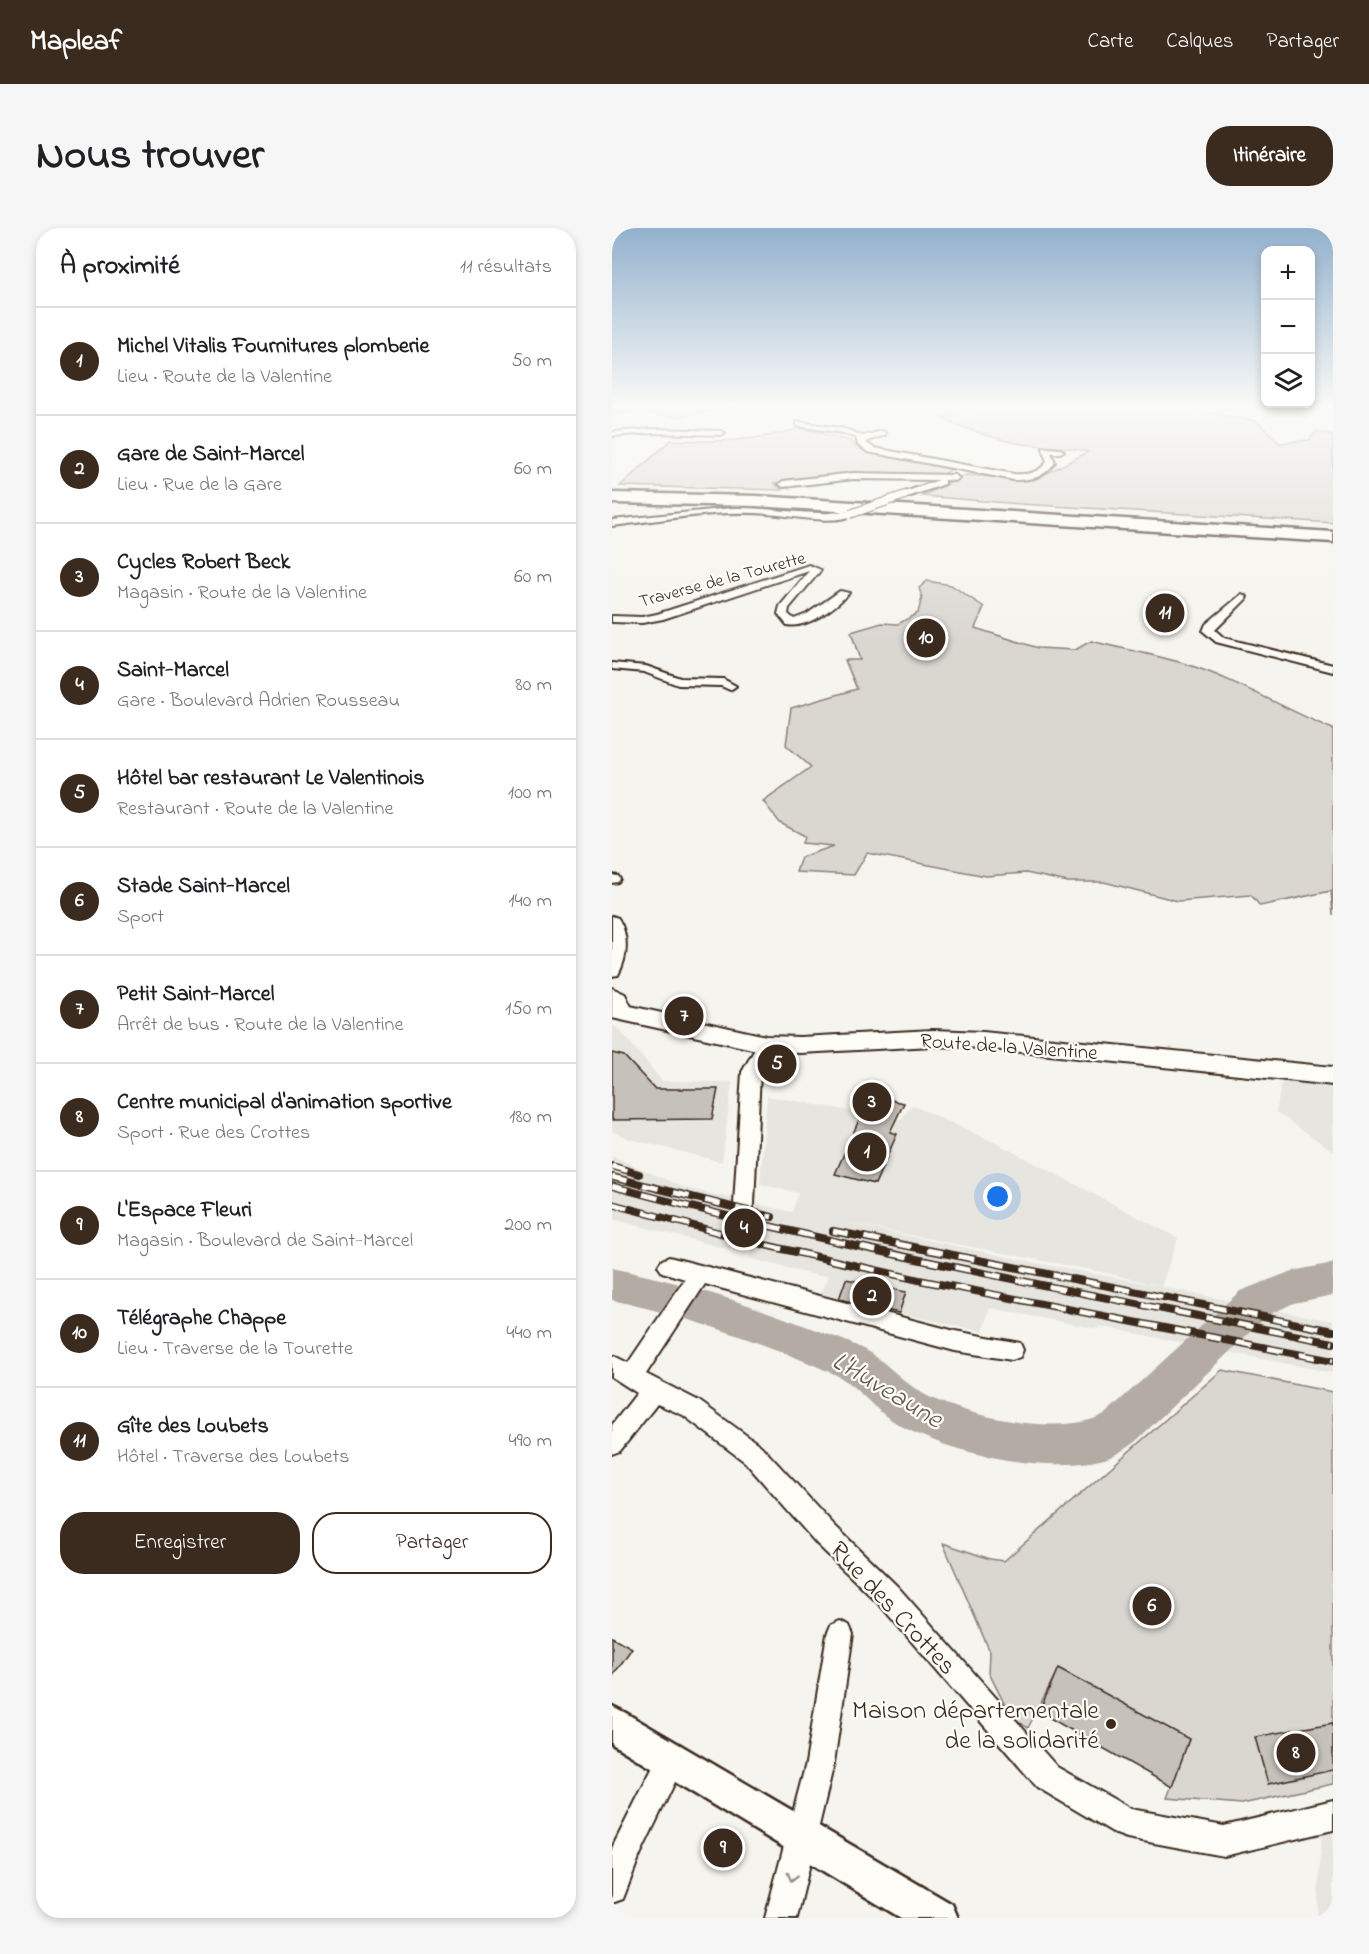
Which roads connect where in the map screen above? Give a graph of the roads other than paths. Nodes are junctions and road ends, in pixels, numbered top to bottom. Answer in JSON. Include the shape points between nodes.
{"nodes":[{"id":1,"x":793,"y":483,"type":"edge"},
{"id":2,"x":941,"y":483,"type":"edge"},
{"id":3,"x":783,"y":484,"type":"dead end"},
{"id":4,"x":612,"y":491,"type":"edge"},
{"id":5,"x":612,"y":498,"type":"edge"},
{"id":6,"x":612,"y":523,"type":"edge"},
{"id":7,"x":1333,"y":530,"type":"edge"},
{"id":8,"x":1333,"y":537,"type":"edge"},
{"id":9,"x":844,"y":593,"type":"dead end"},
{"id":10,"x":1242,"y":597,"type":"dead end"},
{"id":11,"x":612,"y":619,"type":"edge"},
{"id":12,"x":612,"y":666,"type":"edge"},
{"id":13,"x":1333,"y":669,"type":"edge"},
{"id":14,"x":730,"y":686,"type":"dead end"},
{"id":15,"x":612,"y":921,"type":"edge"},
{"id":16,"x":612,"y":971,"type":"edge"},
{"id":17,"x":616,"y":1006,"type":"edge"},
{"id":18,"x":766,"y":1044,"type":"junction"},
{"id":19,"x":1333,"y":1074,"type":"edge"},
{"id":20,"x":744,"y":1204,"type":"dead end"},
{"id":21,"x":669,"y":1266,"type":"dead end"},
{"id":22,"x":697,"y":1278,"type":"junction"},
{"id":23,"x":1012,"y":1350,"type":"dead end"},
{"id":24,"x":612,"y":1365,"type":"edge"},
{"id":25,"x":631,"y":1378,"type":"junction"},
{"id":26,"x":653,"y":1391,"type":"junction"},
{"id":27,"x":612,"y":1443,"type":"edge"},
{"id":28,"x":840,"y":1634,"type":"dead end"},
{"id":29,"x":612,"y":1724,"type":"edge"},
{"id":30,"x":672,"y":1760,"type":"junction"},
{"id":31,"x":1333,"y":1815,"type":"edge"},
{"id":32,"x":803,"y":1837,"type":"junction"},
{"id":33,"x":612,"y":1888,"type":"edge"},
{"id":34,"x":781,"y":1918,"type":"edge"},
{"id":35,"x":938,"y":1918,"type":"edge"}],
"edges":[{"from":1,"to":3,"type":"street"},
{"from":2,"to":6,"type":"street","bridge":true,"via":[[849,514],[723,510]]},
{"from":4,"to":7,"type":"highway","via":[[774,495]]},
{"from":5,"to":8,"type":"highway","via":[[756,501]]},
{"from":9,"to":11,"type":"street","name":"Traverse de la Tourette","via":[[799,624],[785,619],[784,608],[816,570],[809,568],[659,617]]},
{"from":10,"to":13,"type":"street","via":[[1210,626],[1211,634],[1220,640]]},
{"from":12,"to":14,"type":"street","via":[[646,669],[678,681]]},
{"from":15,"to":16,"type":"street","via":[[618,932],[619,952]]},
{"from":17,"to":18,"type":"main road","name":"Route de la Valentine"},
{"from":18,"to":19,"type":"main road","name":"Route de la Valentine","via":[[982,1040]]},
{"from":18,"to":20,"type":"street","via":[[750,1076]]},
{"from":21,"to":22,"type":"street"},
{"from":22,"to":23,"type":"street","via":[[955,1341]]},
{"from":22,"to":25,"type":"street"},
{"from":24,"to":25,"type":"street","name":"Rue des Crottes"},
{"from":25,"to":26,"type":"street","name":"Rue des Crottes"},
{"from":26,"to":27,"type":"street"},
{"from":26,"to":31,"type":"street","name":"Rue des Crottes","via":[[691,1408],[753,1454],[826,1535],[889,1596],[1047,1777],[1127,1823],[1224,1841]]},
{"from":28,"to":32,"type":"street","via":[[820,1763]]},
{"from":29,"to":30,"type":"street"},
{"from":30,"to":32,"type":"street"},
{"from":30,"to":33,"type":"street","via":[[627,1848]]},
{"from":32,"to":34,"type":"street","one_way":true},
{"from":32,"to":35,"type":"street"}]}
